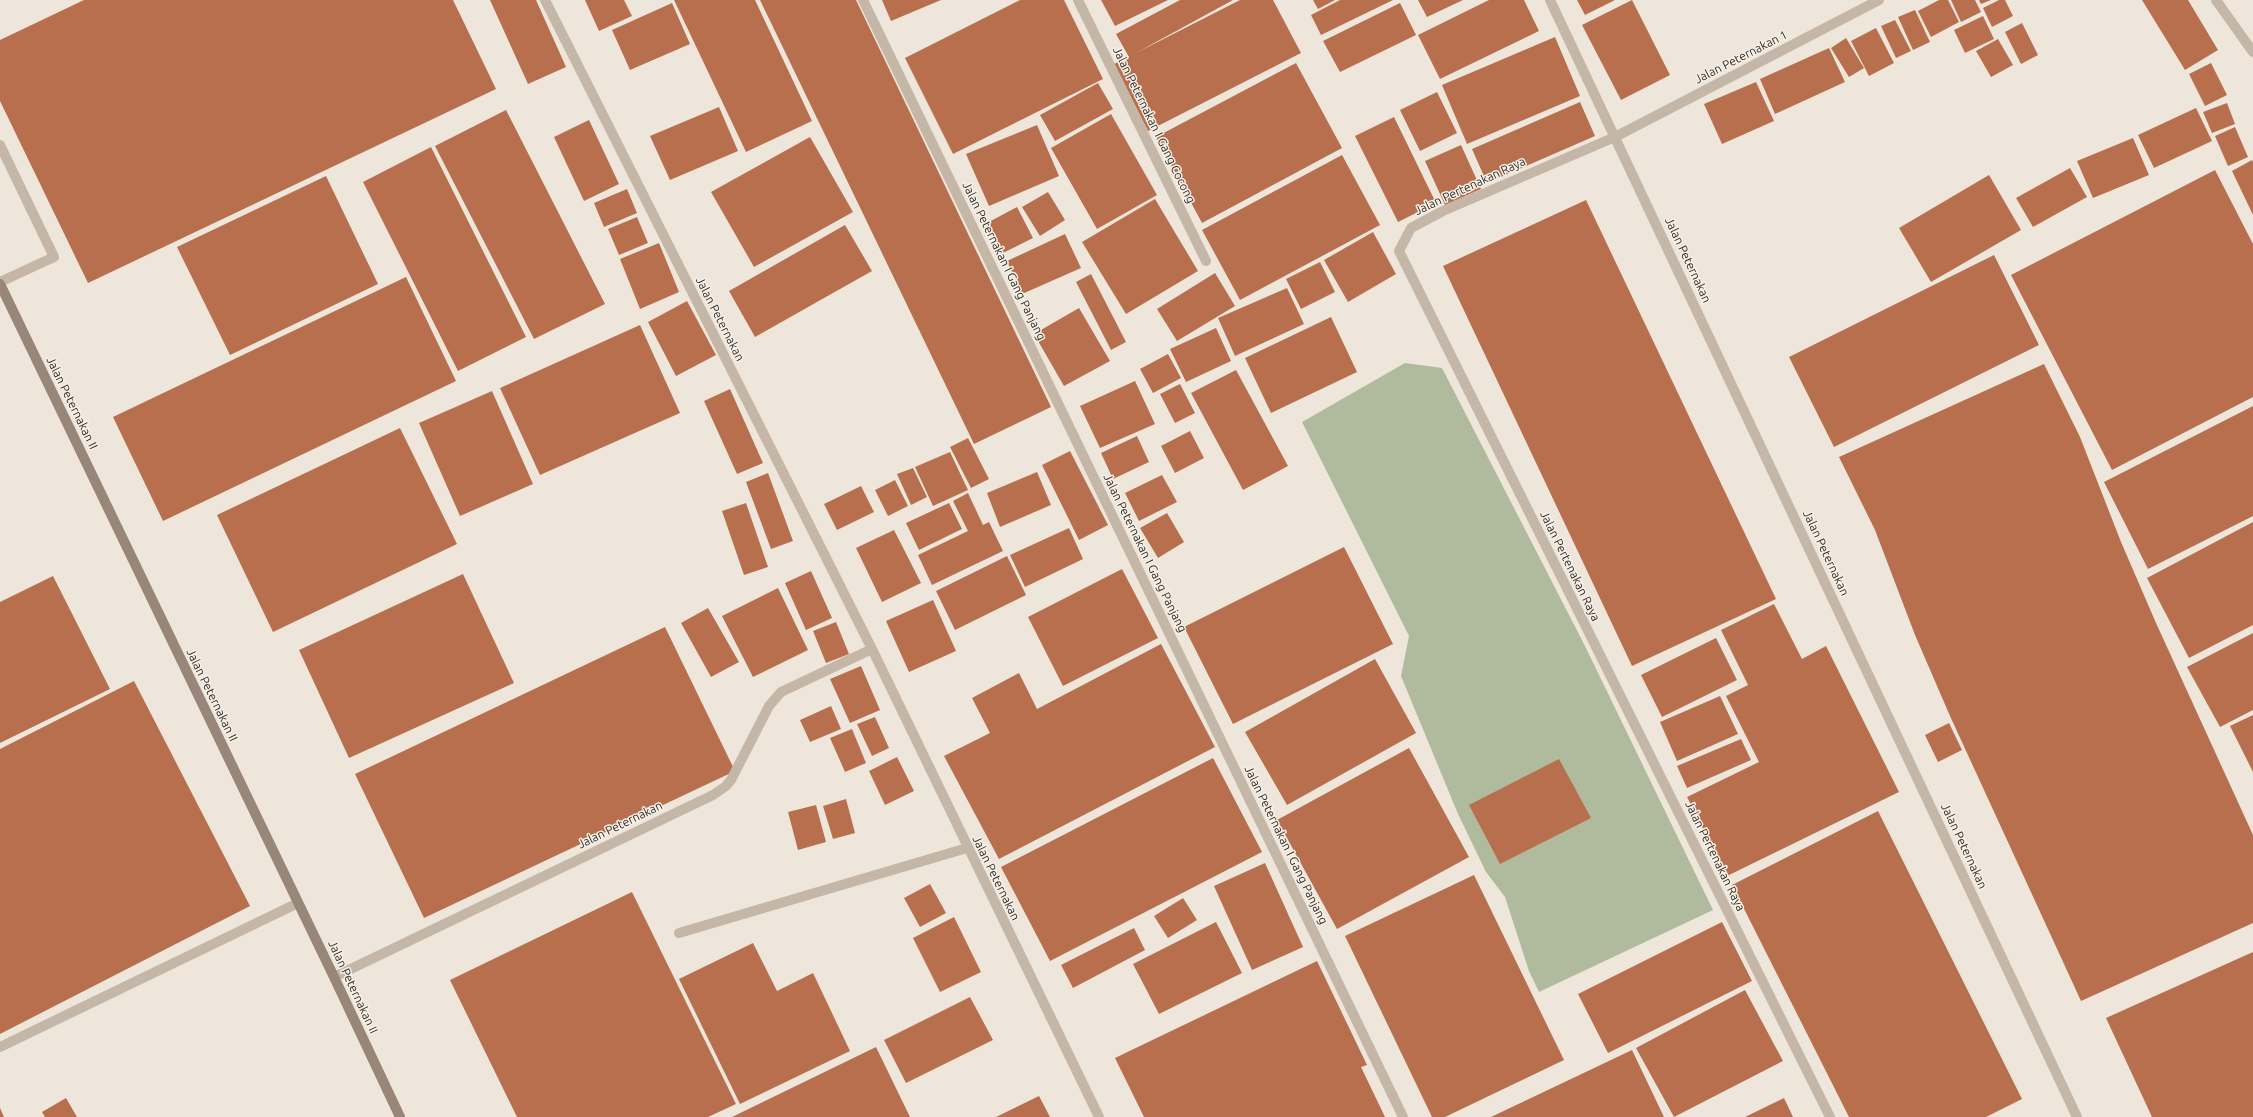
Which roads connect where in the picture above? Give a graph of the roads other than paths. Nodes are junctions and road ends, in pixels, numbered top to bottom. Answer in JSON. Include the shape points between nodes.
{"nodes":[{"id":1,"x":545,"y":0,"type":"edge"},
{"id":2,"x":863,"y":0,"type":"edge"},
{"id":3,"x":1078,"y":0,"type":"edge"},
{"id":4,"x":1550,"y":0,"type":"edge"},
{"id":5,"x":1879,"y":0,"type":"edge"},
{"id":6,"x":2216,"y":0,"type":"edge"},
{"id":7,"x":2253,"y":52,"type":"edge"},
{"id":8,"x":1615,"y":136,"type":"junction"},
{"id":9,"x":0,"y":144,"type":"edge"},
{"id":10,"x":1206,"y":261,"type":"dead end"},
{"id":11,"x":0,"y":283,"type":"edge"},
{"id":12,"x":872,"y":649,"type":"junction"},
{"id":13,"x":967,"y":848,"type":"junction"},
{"id":14,"x":298,"y":903,"type":"junction"},
{"id":15,"x":679,"y":933,"type":"dead end"},
{"id":16,"x":334,"y":976,"type":"junction"},
{"id":17,"x":0,"y":1047,"type":"edge"},
{"id":18,"x":400,"y":1117,"type":"edge"},
{"id":19,"x":1099,"y":1117,"type":"edge"},
{"id":20,"x":1403,"y":1117,"type":"edge"},
{"id":21,"x":1830,"y":1117,"type":"edge"},
{"id":22,"x":2077,"y":1117,"type":"edge"}],
"edges":[{"from":1,"to":12,"type":"street","name":"Jalan Peternakan"},
{"from":2,"to":20,"type":"street","name":"Jalan Peternakan I Gang Panjang"},
{"from":3,"to":10,"type":"street","name":"Jalan Peternakan I Gang Cocong"},
{"from":4,"to":8,"type":"street","name":"Jalan Peternakan"},
{"from":5,"to":8,"type":"street","name":"Jalan Peternakan 1"},
{"from":6,"to":7,"type":"street"},
{"from":8,"to":21,"type":"street","name":"Jalan Pertenakan Raya","via":[[1442,211],[1411,228],[1399,251]]},
{"from":8,"to":22,"type":"street","name":"Jalan Peternakan"},
{"from":9,"to":11,"type":"street","via":[[54,257]]},
{"from":11,"to":14,"type":"street","name":"Jalan Peternakan II"},
{"from":12,"to":13,"type":"street","name":"Jalan Peternakan"},
{"from":12,"to":16,"type":"street","name":"Jalan Peternakan","via":[[781,692],[769,706],[731,780],[713,795]]},
{"from":13,"to":15,"type":"street"},
{"from":13,"to":19,"type":"street","name":"Jalan Peternakan"},
{"from":14,"to":16,"type":"street","name":"Jalan Peternakan II"},
{"from":14,"to":17,"type":"street"},
{"from":16,"to":18,"type":"street","name":"Jalan Peternakan II"}]}
